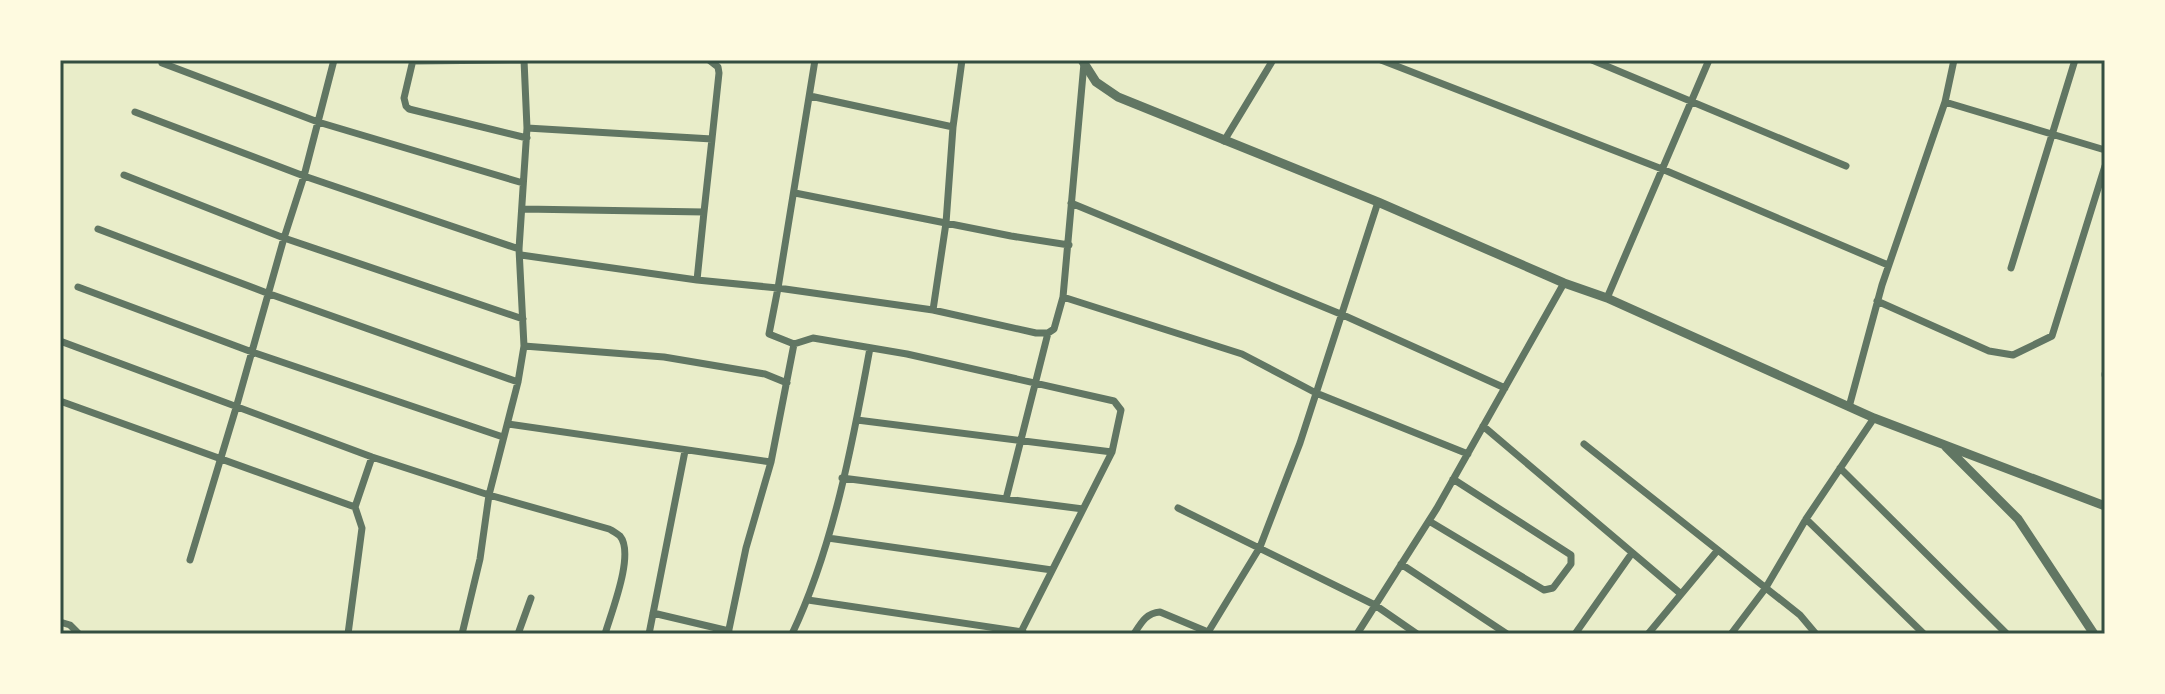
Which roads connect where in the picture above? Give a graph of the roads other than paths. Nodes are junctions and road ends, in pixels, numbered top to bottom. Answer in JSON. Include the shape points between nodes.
{"nodes":[{"id":1,"x":334,"y":60,"type":"edge"},
{"id":2,"x":413,"y":60,"type":"edge"},
{"id":3,"x":522,"y":60,"type":"edge"},
{"id":4,"x":709,"y":60,"type":"edge"},
{"id":5,"x":815,"y":60,"type":"edge"},
{"id":6,"x":962,"y":60,"type":"edge"},
{"id":7,"x":1273,"y":60,"type":"edge"},
{"id":8,"x":1381,"y":60,"type":"edge"},
{"id":9,"x":1592,"y":60,"type":"edge"},
{"id":10,"x":1709,"y":60,"type":"edge"},
{"id":11,"x":1954,"y":60,"type":"edge"},
{"id":12,"x":2075,"y":60,"type":"edge"},
{"id":13,"x":1083,"y":62,"type":"edge"},
{"id":14,"x":162,"y":63,"type":"dead end"},
{"id":15,"x":810,"y":96,"type":"junction"},
{"id":16,"x":1690,"y":102,"type":"junction"},
{"id":17,"x":1945,"y":102,"type":"junction"},
{"id":18,"x":135,"y":112,"type":"dead end"},
{"id":19,"x":318,"y":122,"type":"junction"},
{"id":20,"x":953,"y":127,"type":"junction"},
{"id":21,"x":527,"y":128,"type":"junction"},
{"id":22,"x":2052,"y":134,"type":"junction"},
{"id":23,"x":527,"y":138,"type":"junction"},
{"id":24,"x":712,"y":139,"type":"junction"},
{"id":25,"x":1224,"y":141,"type":"junction"},
{"id":26,"x":2105,"y":150,"type":"edge"},
{"id":27,"x":1846,"y":166,"type":"dead end"},
{"id":28,"x":2105,"y":166,"type":"edge"},
{"id":29,"x":1662,"y":169,"type":"junction"},
{"id":30,"x":124,"y":175,"type":"dead end"},
{"id":31,"x":304,"y":176,"type":"junction"},
{"id":32,"x":523,"y":183,"type":"junction"},
{"id":33,"x":795,"y":193,"type":"junction"},
{"id":34,"x":1378,"y":202,"type":"junction"},
{"id":35,"x":1071,"y":203,"type":"junction"},
{"id":36,"x":523,"y":209,"type":"junction"},
{"id":37,"x":704,"y":212,"type":"junction"},
{"id":38,"x":946,"y":223,"type":"junction"},
{"id":39,"x":98,"y":229,"type":"dead end"},
{"id":40,"x":284,"y":238,"type":"junction"},
{"id":41,"x":1069,"y":245,"type":"junction"},
{"id":42,"x":520,"y":252,"type":"junction"},
{"id":43,"x":1888,"y":265,"type":"junction"},
{"id":44,"x":2011,"y":268,"type":"dead end"},
{"id":45,"x":697,"y":280,"type":"junction"},
{"id":46,"x":1564,"y":283,"type":"junction"},
{"id":47,"x":78,"y":287,"type":"dead end"},
{"id":48,"x":778,"y":288,"type":"junction"},
{"id":49,"x":267,"y":293,"type":"junction"},
{"id":50,"x":1063,"y":297,"type":"junction"},
{"id":51,"x":1607,"y":298,"type":"junction"},
{"id":52,"x":1877,"y":301,"type":"junction"},
{"id":53,"x":933,"y":310,"type":"junction"},
{"id":54,"x":1343,"y":315,"type":"junction"},
{"id":55,"x":523,"y":319,"type":"junction"},
{"id":56,"x":1048,"y":333,"type":"junction"},
{"id":57,"x":60,"y":341,"type":"edge"},
{"id":58,"x":794,"y":344,"type":"junction"},
{"id":59,"x":524,"y":346,"type":"junction"},
{"id":60,"x":870,"y":348,"type":"junction"},
{"id":61,"x":252,"y":352,"type":"junction"},
{"id":62,"x":518,"y":382,"type":"junction"},
{"id":63,"x":1034,"y":382,"type":"junction"},
{"id":64,"x":787,"y":383,"type":"junction"},
{"id":65,"x":1505,"y":388,"type":"junction"},
{"id":66,"x":1316,"y":393,"type":"junction"},
{"id":67,"x":60,"y":401,"type":"edge"},
{"id":68,"x":1849,"y":407,"type":"junction"},
{"id":69,"x":236,"y":408,"type":"junction"},
{"id":70,"x":1874,"y":418,"type":"junction"},
{"id":71,"x":857,"y":420,"type":"junction"},
{"id":72,"x":508,"y":424,"type":"junction"},
{"id":73,"x":1483,"y":426,"type":"junction"},
{"id":74,"x":503,"y":437,"type":"junction"},
{"id":75,"x":1022,"y":441,"type":"junction"},
{"id":76,"x":1584,"y":444,"type":"dead end"},
{"id":77,"x":1943,"y":444,"type":"junction"},
{"id":78,"x":685,"y":451,"type":"junction"},
{"id":79,"x":1112,"y":452,"type":"junction"},
{"id":80,"x":1468,"y":454,"type":"junction"},
{"id":81,"x":372,"y":457,"type":"junction"},
{"id":82,"x":220,"y":459,"type":"junction"},
{"id":83,"x":771,"y":462,"type":"junction"},
{"id":84,"x":1840,"y":468,"type":"junction"},
{"id":85,"x":842,"y":478,"type":"junction"},
{"id":86,"x":1453,"y":479,"type":"junction"},
{"id":87,"x":489,"y":495,"type":"junction"},
{"id":88,"x":1006,"y":499,"type":"junction"},
{"id":89,"x":2105,"y":506,"type":"edge"},
{"id":90,"x":355,"y":507,"type":"junction"},
{"id":91,"x":1178,"y":508,"type":"dead end"},
{"id":92,"x":1083,"y":509,"type":"junction"},
{"id":93,"x":1806,"y":519,"type":"junction"},
{"id":94,"x":1429,"y":521,"type":"junction"},
{"id":95,"x":828,"y":538,"type":"junction"},
{"id":96,"x":1260,"y":547,"type":"junction"},
{"id":97,"x":1717,"y":551,"type":"junction"},
{"id":98,"x":1632,"y":553,"type":"junction"},
{"id":99,"x":190,"y":560,"type":"dead end"},
{"id":100,"x":1401,"y":564,"type":"junction"},
{"id":101,"x":1052,"y":570,"type":"junction"},
{"id":102,"x":1765,"y":589,"type":"junction"},
{"id":103,"x":1681,"y":594,"type":"junction"},
{"id":104,"x":531,"y":598,"type":"dead end"},
{"id":105,"x":808,"y":600,"type":"junction"},
{"id":106,"x":1375,"y":605,"type":"junction"},
{"id":107,"x":653,"y":613,"type":"junction"},
{"id":108,"x":60,"y":622,"type":"edge"},
{"id":109,"x":728,"y":632,"type":"edge"},
{"id":110,"x":1022,"y":633,"type":"edge"},
{"id":111,"x":1208,"y":633,"type":"edge"},
{"id":112,"x":79,"y":634,"type":"edge"},
{"id":113,"x":348,"y":634,"type":"edge"},
{"id":114,"x":462,"y":634,"type":"edge"},
{"id":115,"x":518,"y":634,"type":"edge"},
{"id":116,"x":605,"y":634,"type":"edge"},
{"id":117,"x":649,"y":634,"type":"edge"},
{"id":118,"x":792,"y":634,"type":"edge"},
{"id":119,"x":1134,"y":634,"type":"edge"},
{"id":120,"x":1357,"y":634,"type":"edge"},
{"id":121,"x":1417,"y":634,"type":"edge"},
{"id":122,"x":1507,"y":634,"type":"edge"},
{"id":123,"x":1575,"y":634,"type":"edge"},
{"id":124,"x":1648,"y":634,"type":"edge"},
{"id":125,"x":1731,"y":634,"type":"edge"},
{"id":126,"x":1816,"y":634,"type":"edge"},
{"id":127,"x":1924,"y":634,"type":"edge"},
{"id":128,"x":2007,"y":634,"type":"edge"},
{"id":129,"x":2094,"y":634,"type":"edge"}],
"edges":[{"from":1,"to":19,"type":"street"},
{"from":2,"to":3,"type":"street"},
{"from":2,"to":23,"type":"street","via":[[404,98],[409,109]]},
{"from":3,"to":21,"type":"street"},
{"from":4,"to":24,"type":"street","via":[[719,73]]},
{"from":5,"to":15,"type":"street"},
{"from":6,"to":20,"type":"street"},
{"from":7,"to":25,"type":"street"},
{"from":8,"to":29,"type":"street"},
{"from":9,"to":16,"type":"street"},
{"from":10,"to":16,"type":"street"},
{"from":11,"to":17,"type":"street"},
{"from":12,"to":22,"type":"street"},
{"from":13,"to":25,"type":"street","via":[[1096,82],[1118,97]]},
{"from":13,"to":35,"type":"street"},
{"from":14,"to":19,"type":"street"},
{"from":15,"to":20,"type":"street"},
{"from":15,"to":33,"type":"street"},
{"from":16,"to":27,"type":"street"},
{"from":16,"to":29,"type":"street"},
{"from":17,"to":22,"type":"street"},
{"from":17,"to":43,"type":"street"},
{"from":18,"to":31,"type":"street"},
{"from":19,"to":31,"type":"street"},
{"from":19,"to":32,"type":"street"},
{"from":20,"to":38,"type":"street"},
{"from":21,"to":23,"type":"street"},
{"from":21,"to":24,"type":"street"},
{"from":22,"to":26,"type":"street"},
{"from":22,"to":44,"type":"street"},
{"from":23,"to":32,"type":"street"},
{"from":24,"to":37,"type":"street"},
{"from":25,"to":34,"type":"street"},
{"from":28,"to":52,"type":"street","via":[[2052,336],[2013,355],[1989,351]]},
{"from":29,"to":43,"type":"street"},
{"from":29,"to":51,"type":"street"},
{"from":30,"to":40,"type":"street"},
{"from":31,"to":40,"type":"street"},
{"from":31,"to":42,"type":"street"},
{"from":32,"to":36,"type":"street"},
{"from":33,"to":38,"type":"street"},
{"from":33,"to":48,"type":"street"},
{"from":34,"to":46,"type":"street"},
{"from":34,"to":54,"type":"street"},
{"from":35,"to":41,"type":"street"},
{"from":35,"to":54,"type":"street"},
{"from":36,"to":37,"type":"street"},
{"from":36,"to":42,"type":"street"},
{"from":37,"to":45,"type":"street"},
{"from":38,"to":41,"type":"street"},
{"from":38,"to":53,"type":"street"},
{"from":39,"to":49,"type":"street"},
{"from":40,"to":49,"type":"street"},
{"from":40,"to":55,"type":"street"},
{"from":41,"to":50,"type":"street"},
{"from":42,"to":45,"type":"street"},
{"from":42,"to":55,"type":"street"},
{"from":43,"to":52,"type":"street"},
{"from":45,"to":48,"type":"street"},
{"from":46,"to":51,"type":"street"},
{"from":46,"to":65,"type":"street"},
{"from":47,"to":61,"type":"street"},
{"from":48,"to":53,"type":"street"},
{"from":48,"to":58,"type":"street","via":[[769,334]]},
{"from":49,"to":61,"type":"street"},
{"from":49,"to":62,"type":"street"},
{"from":50,"to":56,"type":"street","via":[[1060,317]]},
{"from":50,"to":66,"type":"street","via":[[1242,354]]},
{"from":51,"to":68,"type":"street"},
{"from":52,"to":68,"type":"street"},
{"from":53,"to":56,"type":"street"},
{"from":54,"to":65,"type":"street"},
{"from":54,"to":66,"type":"street"},
{"from":55,"to":59,"type":"street"},
{"from":56,"to":63,"type":"street"},
{"from":57,"to":69,"type":"street"},
{"from":58,"to":60,"type":"street","via":[[813,338]]},
{"from":58,"to":64,"type":"street"},
{"from":59,"to":62,"type":"street"},
{"from":59,"to":64,"type":"street","via":[[664,357],[765,374]]},
{"from":60,"to":63,"type":"street"},
{"from":60,"to":71,"type":"street"},
{"from":61,"to":69,"type":"street"},
{"from":61,"to":74,"type":"street"},
{"from":62,"to":72,"type":"street"},
{"from":63,"to":75,"type":"street"},
{"from":63,"to":79,"type":"street","via":[[1120,406]]},
{"from":64,"to":83,"type":"street"},
{"from":65,"to":73,"type":"street"},
{"from":66,"to":80,"type":"street"},
{"from":66,"to":96,"type":"street"},
{"from":67,"to":82,"type":"street"},
{"from":68,"to":70,"type":"street"},
{"from":69,"to":81,"type":"street"},
{"from":69,"to":82,"type":"street"},
{"from":70,"to":77,"type":"street"},
{"from":70,"to":84,"type":"street"},
{"from":71,"to":75,"type":"street"},
{"from":71,"to":85,"type":"street"},
{"from":72,"to":74,"type":"street"},
{"from":72,"to":78,"type":"street"},
{"from":73,"to":80,"type":"street"},
{"from":73,"to":98,"type":"street"},
{"from":74,"to":87,"type":"street"},
{"from":75,"to":79,"type":"street"},
{"from":75,"to":88,"type":"street"},
{"from":76,"to":97,"type":"street"},
{"from":77,"to":89,"type":"street"},
{"from":77,"to":129,"type":"street","via":[[2018,519]]},
{"from":78,"to":83,"type":"street"},
{"from":78,"to":107,"type":"street"},
{"from":79,"to":92,"type":"street"},
{"from":80,"to":86,"type":"street"},
{"from":81,"to":87,"type":"street"},
{"from":81,"to":90,"type":"street"},
{"from":82,"to":90,"type":"street"},
{"from":82,"to":99,"type":"street"},
{"from":83,"to":109,"type":"street"},
{"from":84,"to":93,"type":"street"},
{"from":84,"to":128,"type":"street"},
{"from":85,"to":88,"type":"street"},
{"from":85,"to":95,"type":"street"},
{"from":86,"to":94,"type":"street"},
{"from":86,"to":94,"type":"street","via":[[1571,555],[1571,564],[1553,588],[1544,590]]},
{"from":87,"to":114,"type":"street"},
{"from":87,"to":116,"type":"street","via":[[619,535],[624,561]]},
{"from":88,"to":92,"type":"street"},
{"from":90,"to":113,"type":"street","via":[[362,528]]},
{"from":91,"to":96,"type":"street"},
{"from":92,"to":101,"type":"street"},
{"from":93,"to":102,"type":"street"},
{"from":93,"to":127,"type":"street"},
{"from":94,"to":100,"type":"street"},
{"from":95,"to":101,"type":"street"},
{"from":95,"to":105,"type":"street"},
{"from":96,"to":106,"type":"street"},
{"from":96,"to":111,"type":"street"},
{"from":97,"to":102,"type":"street"},
{"from":97,"to":103,"type":"street"},
{"from":98,"to":103,"type":"street"},
{"from":98,"to":123,"type":"street"},
{"from":100,"to":106,"type":"street"},
{"from":100,"to":122,"type":"street"},
{"from":101,"to":110,"type":"street"},
{"from":102,"to":125,"type":"street"},
{"from":102,"to":126,"type":"street"},
{"from":103,"to":124,"type":"street"},
{"from":104,"to":115,"type":"street"},
{"from":105,"to":110,"type":"street"},
{"from":105,"to":118,"type":"street"},
{"from":106,"to":120,"type":"street"},
{"from":106,"to":121,"type":"street"},
{"from":107,"to":109,"type":"street"},
{"from":107,"to":117,"type":"street"},
{"from":108,"to":112,"type":"street"},
{"from":111,"to":119,"type":"street","via":[[1160,612],[1145,618]]}]}
